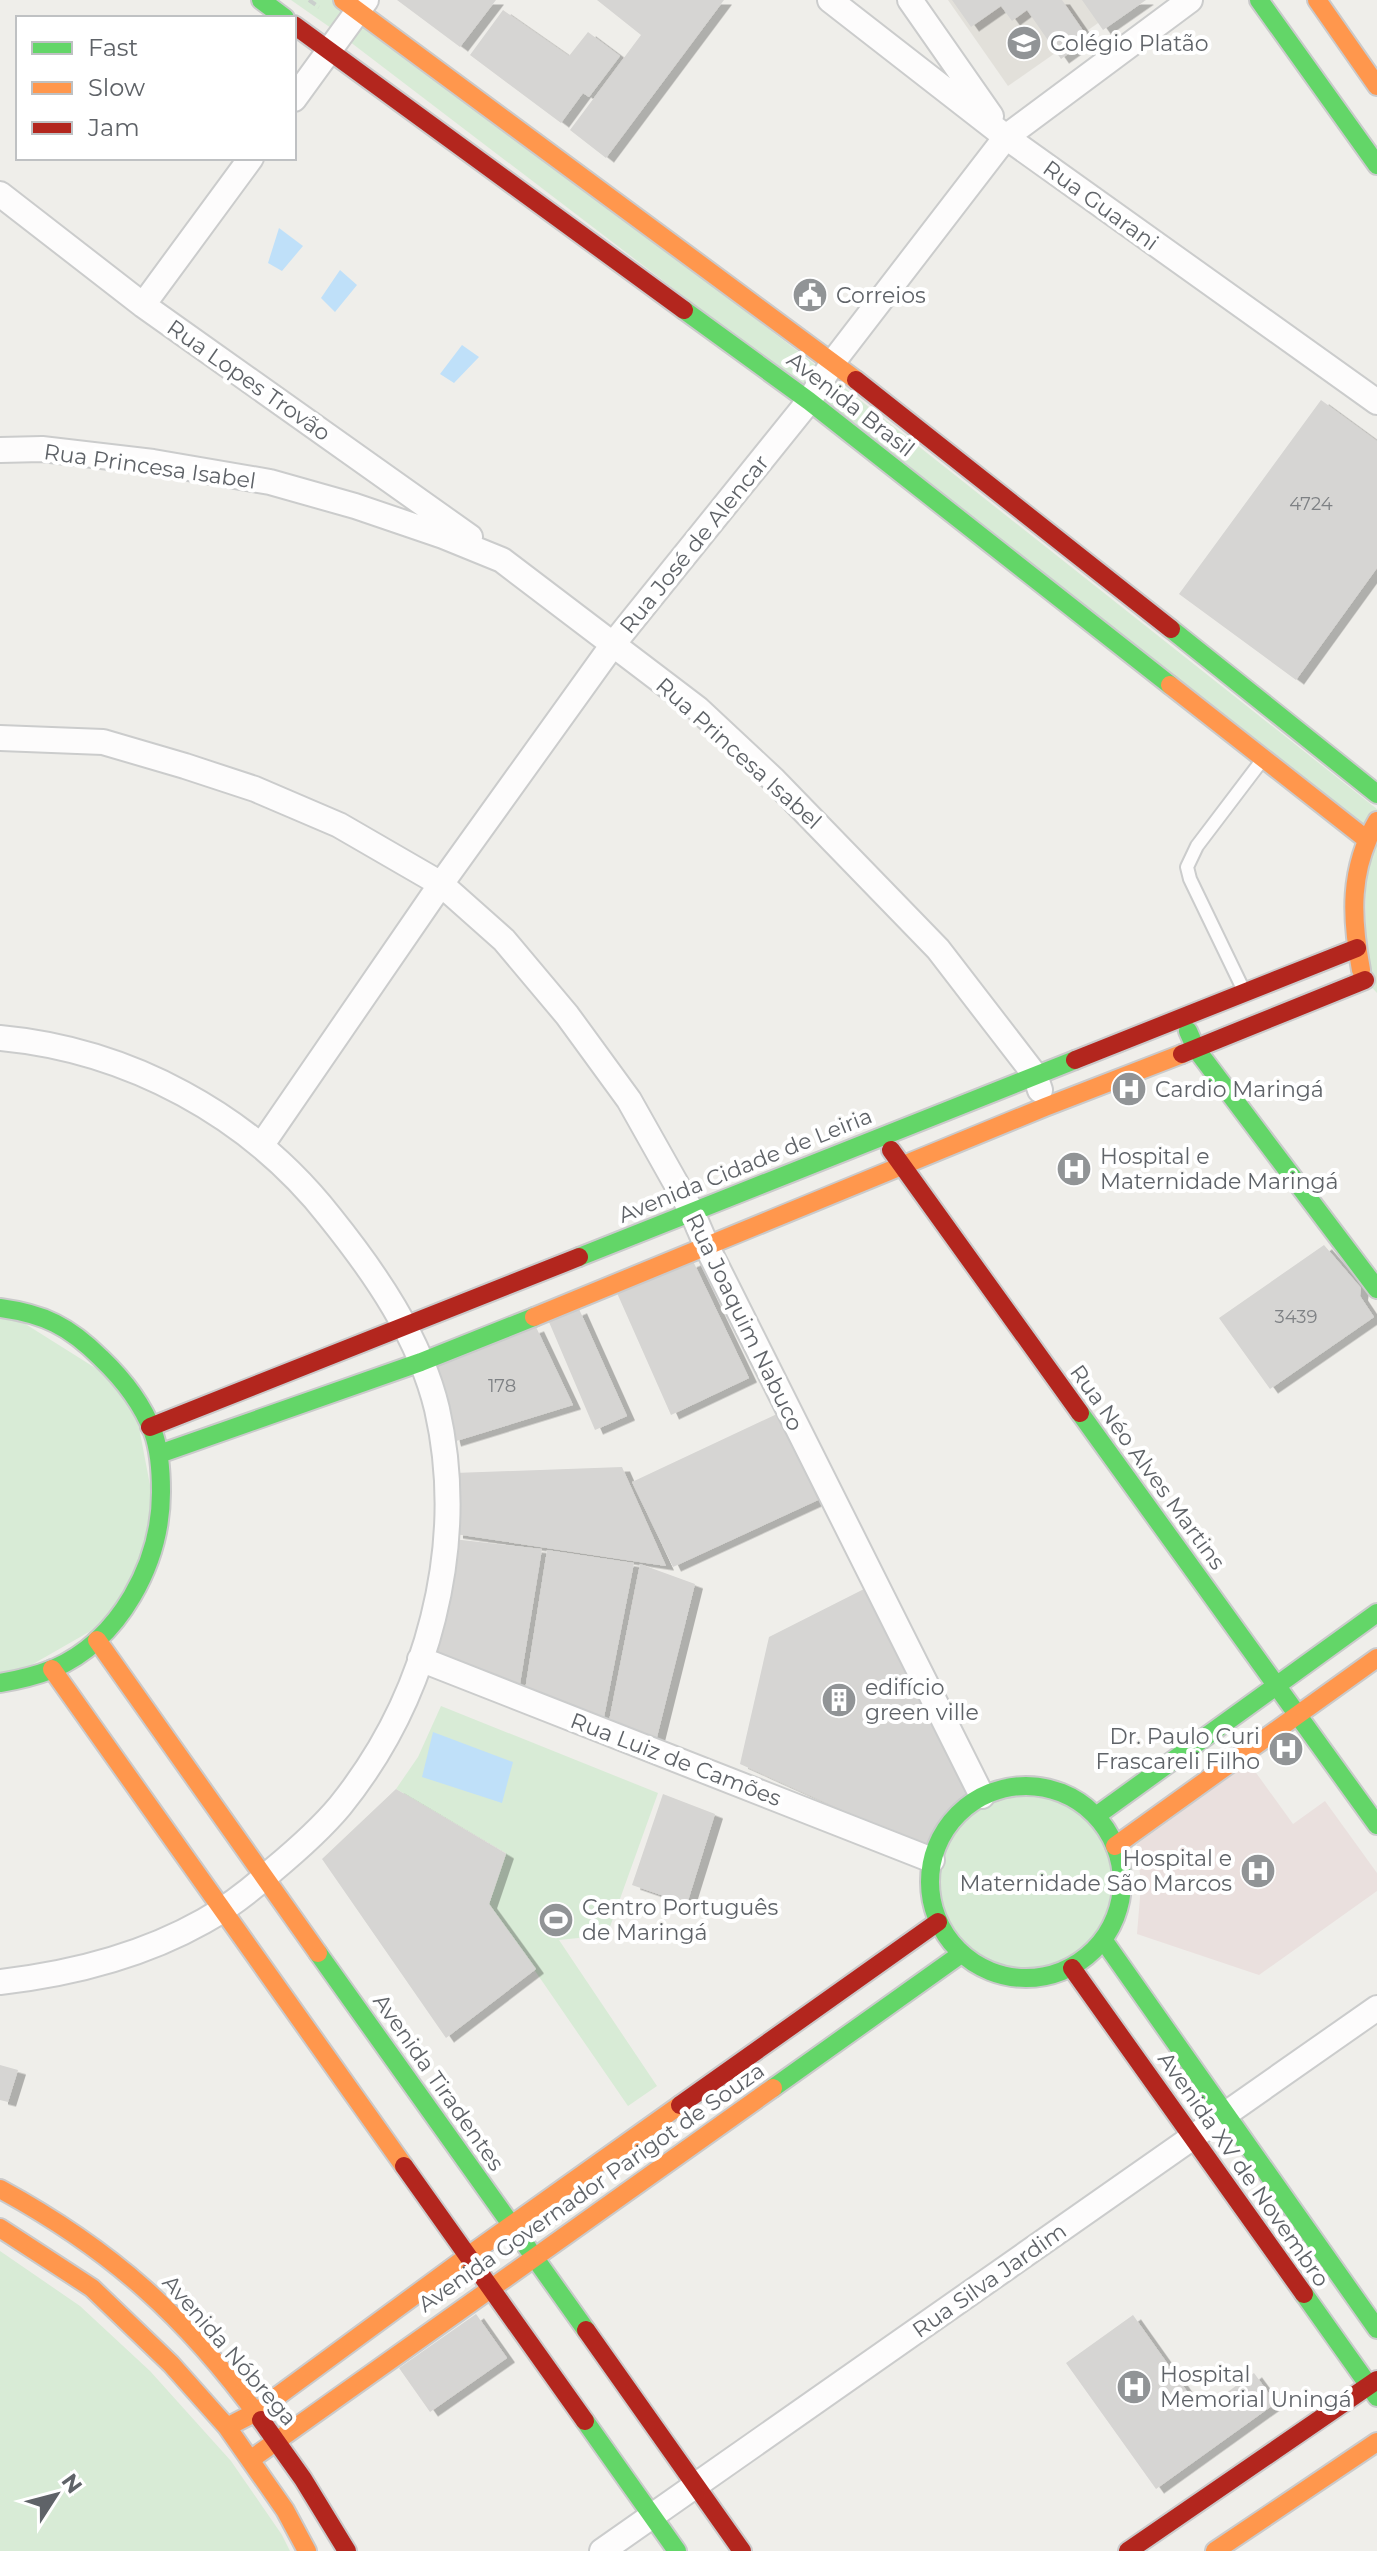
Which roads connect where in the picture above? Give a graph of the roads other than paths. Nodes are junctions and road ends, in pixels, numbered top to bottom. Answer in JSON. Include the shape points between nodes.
{"nodes":[{"id":1,"x":261,"y":0,"type":"edge"},
{"id":2,"x":830,"y":0,"type":"edge"},
{"id":3,"x":910,"y":0,"type":"edge"},
{"id":4,"x":1190,"y":0,"type":"edge"},
{"id":5,"x":1259,"y":0,"type":"edge"},
{"id":6,"x":1317,"y":0,"type":"edge"},
{"id":7,"x":356,"y":4,"type":"edge"},
{"id":8,"x":282,"y":16,"type":"edge"},
{"id":9,"x":296,"y":26,"type":"edge"},
{"id":10,"x":329,"y":51,"type":"junction"},
{"id":11,"x":1377,"y":86,"type":"edge"},
{"id":12,"x":296,"y":96,"type":"edge"},
{"id":13,"x":1006,"y":137,"type":"junction"},
{"id":14,"x":250,"y":160,"type":"edge"},
{"id":15,"x":1376,"y":162,"type":"edge"},
{"id":16,"x":0,"y":194,"type":"edge"},
{"id":17,"x":143,"y":305,"type":"junction"},
{"id":18,"x":833,"y":362,"type":"junction"},
{"id":19,"x":809,"y":401,"type":"junction"},
{"id":20,"x":1377,"y":402,"type":"edge"},
{"id":21,"x":0,"y":450,"type":"edge"},
{"id":22,"x":502,"y":560,"type":"junction"},
{"id":23,"x":614,"y":643,"type":"junction"},
{"id":24,"x":0,"y":738,"type":"edge"},
{"id":25,"x":1263,"y":759,"type":"junction"},
{"id":26,"x":1377,"y":794,"type":"edge"},
{"id":27,"x":1377,"y":821,"type":"edge"},
{"id":28,"x":1366,"y":839,"type":"junction"},
{"id":29,"x":441,"y":884,"type":"junction"},
{"id":30,"x":1357,"y":948,"type":"junction"},
{"id":31,"x":1371,"y":986,"type":"edge"},
{"id":32,"x":1245,"y":992,"type":"junction"},
{"id":33,"x":1182,"y":1017,"type":"junction"},
{"id":34,"x":0,"y":1038,"type":"edge"},
{"id":35,"x":1196,"y":1049,"type":"junction"},
{"id":36,"x":1035,"y":1075,"type":"junction"},
{"id":37,"x":1045,"y":1107,"type":"junction"},
{"id":38,"x":882,"y":1136,"type":"junction"},
{"id":39,"x":261,"y":1146,"type":"junction"},
{"id":40,"x":902,"y":1166,"type":"junction"},
{"id":41,"x":692,"y":1212,"type":"junction"},
{"id":42,"x":707,"y":1247,"type":"junction"},
{"id":43,"x":1377,"y":1289,"type":"edge"},
{"id":44,"x":0,"y":1308,"type":"edge"},
{"id":45,"x":405,"y":1326,"type":"junction"},
{"id":46,"x":421,"y":1362,"type":"junction"},
{"id":47,"x":150,"y":1427,"type":"junction"},
{"id":48,"x":159,"y":1454,"type":"junction"},
{"id":49,"x":1377,"y":1613,"type":"edge"},
{"id":50,"x":97,"y":1640,"type":"junction"},
{"id":51,"x":1377,"y":1658,"type":"edge"},
{"id":52,"x":420,"y":1659,"type":"junction"},
{"id":53,"x":52,"y":1669,"type":"junction"},
{"id":54,"x":0,"y":1683,"type":"edge"},
{"id":55,"x":1277,"y":1685,"type":"junction"},
{"id":56,"x":1298,"y":1715,"type":"junction"},
{"id":57,"x":982,"y":1796,"type":"junction"},
{"id":58,"x":1096,"y":1816,"type":"junction"},
{"id":59,"x":1377,"y":1825,"type":"edge"},
{"id":60,"x":1115,"y":1846,"type":"junction"},
{"id":61,"x":932,"y":1860,"type":"junction"},
{"id":62,"x":265,"y":1877,"type":"junction"},
{"id":63,"x":223,"y":1910,"type":"junction"},
{"id":64,"x":938,"y":1922,"type":"junction"},
{"id":65,"x":1104,"y":1941,"type":"junction"},
{"id":66,"x":961,"y":1954,"type":"junction"},
{"id":67,"x":1072,"y":1968,"type":"junction"},
{"id":68,"x":0,"y":1982,"type":"edge"},
{"id":69,"x":1377,"y":2008,"type":"edge"},
{"id":70,"x":1226,"y":2114,"type":"junction"},
{"id":71,"x":1193,"y":2137,"type":"junction"},
{"id":72,"x":0,"y":2189,"type":"edge"},
{"id":73,"x":512,"y":2225,"type":"junction"},
{"id":74,"x":0,"y":2228,"type":"edge"},
{"id":75,"x":468,"y":2256,"type":"junction"},
{"id":76,"x":534,"y":2257,"type":"junction"},
{"id":77,"x":491,"y":2288,"type":"junction"},
{"id":78,"x":1377,"y":2329,"type":"edge"},
{"id":79,"x":1374,"y":2387,"type":"edge"},
{"id":80,"x":256,"y":2412,"type":"junction"},
{"id":81,"x":227,"y":2427,"type":"junction"},
{"id":82,"x":277,"y":2441,"type":"junction"},
{"id":83,"x":1377,"y":2442,"type":"edge"},
{"id":84,"x":250,"y":2460,"type":"junction"},
{"id":85,"x":696,"y":2485,"type":"junction"},
{"id":86,"x":652,"y":2516,"type":"junction"},
{"id":87,"x":1142,"y":2545,"type":"edge"},
{"id":88,"x":307,"y":2551,"type":"edge"},
{"id":89,"x":347,"y":2551,"type":"edge"},
{"id":90,"x":602,"y":2551,"type":"edge"},
{"id":91,"x":677,"y":2551,"type":"edge"},
{"id":92,"x":742,"y":2551,"type":"edge"},
{"id":93,"x":1128,"y":2551,"type":"edge"},
{"id":94,"x":1215,"y":2551,"type":"edge"}],
"edges":[{"from":1,"to":8,"type":"main road"},
{"from":2,"to":13,"type":"street","name":"Rua Guarani"},
{"from":3,"to":13,"type":"street"},
{"from":4,"to":13,"type":"street","name":"Rua José de Alencar"},
{"from":5,"to":15,"type":"main road"},
{"from":6,"to":11,"type":"main road"},
{"from":7,"to":10,"type":"street"},
{"from":7,"to":18,"type":"main road","name":"Avenida Brasil"},
{"from":9,"to":10,"type":"main road","name":"Avenida Brasil"},
{"from":10,"to":12,"type":"street"},
{"from":10,"to":19,"type":"main road","name":"Avenida Brasil"},
{"from":13,"to":18,"type":"street","name":"Rua José de Alencar"},
{"from":13,"to":20,"type":"street","name":"Rua Guarani"},
{"from":14,"to":17,"type":"street"},
{"from":16,"to":17,"type":"street","name":"Rua Lopes Trovão"},
{"from":17,"to":22,"type":"street","name":"Rua Lopes Trovão"},
{"from":18,"to":19,"type":"street","name":"Rua José de Alencar"},
{"from":18,"to":26,"type":"main road","name":"Avenida Brasil"},
{"from":19,"to":23,"type":"street","name":"Rua José de Alencar"},
{"from":19,"to":25,"type":"main road","name":"Avenida Brasil"},
{"from":21,"to":22,"type":"street","name":"Rua Princesa Isabel","via":[[42,449],[153,462],[270,482],[370,511]]},
{"from":22,"to":23,"type":"street","name":"Rua Princesa Isabel"},
{"from":23,"to":29,"type":"street","name":"Rua José de Alencar"},
{"from":23,"to":36,"type":"street","name":"Rua Princesa Isabel","via":[[698,709],[854,860],[938,949]]},
{"from":24,"to":29,"type":"street","name":"Rua Joaquim Nabuco","via":[[103,742],[213,775],[339,825]]},
{"from":25,"to":28,"type":"main road","name":"Avenida Brasil"},
{"from":25,"to":32,"type":"lane","via":[[1187,867]]},
{"from":27,"to":28,"type":"main road"},
{"from":28,"to":30,"type":"main road","via":[[1353,877],[1351,913]]},
{"from":29,"to":39,"type":"street","name":"Rua José de Alencar"},
{"from":29,"to":41,"type":"street","name":"Rua Joaquim Nabuco","via":[[504,940],[567,1015],[629,1100]]},
{"from":30,"to":31,"type":"main road"},
{"from":30,"to":32,"type":"main road","name":"Avenida Cidade de Leiria"},
{"from":31,"to":35,"type":"main road"},
{"from":32,"to":33,"type":"main road","name":"Avenida Cidade de Leiria"},
{"from":33,"to":35,"type":"main road"},
{"from":33,"to":36,"type":"main road","name":"Avenida Cidade de Leiria"},
{"from":34,"to":39,"type":"street","via":[[40,1043],[133,1070],[211,1109]]},
{"from":35,"to":37,"type":"main road"},
{"from":35,"to":43,"type":"main road"},
{"from":36,"to":37,"type":"street"},
{"from":36,"to":38,"type":"main road","name":"Avenida Cidade de Leiria"},
{"from":37,"to":40,"type":"main road"},
{"from":38,"to":40,"type":"main road","name":"Rua Néo Alves Martins"},
{"from":38,"to":41,"type":"main road","name":"Avenida Cidade de Leiria"},
{"from":39,"to":45,"type":"street","via":[[312,1193]]},
{"from":40,"to":42,"type":"main road"},
{"from":40,"to":55,"type":"main road","name":"Rua Néo Alves Martins"},
{"from":41,"to":42,"type":"street","name":"Rua Joaquim Nabuco"},
{"from":41,"to":45,"type":"main road","name":"Avenida Cidade de Leiria"},
{"from":42,"to":46,"type":"main road"},
{"from":42,"to":57,"type":"street","name":"Rua Joaquim Nabuco"},
{"from":44,"to":47,"type":"main road","via":[[30,1312],[87,1343],[132,1391]]},
{"from":45,"to":46,"type":"street"},
{"from":45,"to":47,"type":"main road","name":"Avenida Cidade de Leiria"},
{"from":46,"to":48,"type":"main road"},
{"from":46,"to":52,"type":"street","via":[[444,1456],[447,1528],[436,1605]]},
{"from":47,"to":48,"type":"main road"},
{"from":48,"to":50,"type":"main road","via":[[159,1532],[142,1582]]},
{"from":49,"to":55,"type":"main road"},
{"from":50,"to":53,"type":"main road"},
{"from":50,"to":62,"type":"main road","name":"Avenida Tiradentes"},
{"from":51,"to":56,"type":"main road"},
{"from":52,"to":61,"type":"street","name":"Rua Luiz de Camões"},
{"from":52,"to":62,"type":"street","via":[[392,1727],[359,1781],[307,1841]]},
{"from":53,"to":54,"type":"main road"},
{"from":53,"to":63,"type":"main road"},
{"from":55,"to":56,"type":"main road","name":"Rua Néo Alves Martins"},
{"from":55,"to":58,"type":"main road"},
{"from":56,"to":59,"type":"main road","name":"Rua Néo Alves Martins"},
{"from":56,"to":60,"type":"main road"},
{"from":57,"to":58,"type":"main road","via":[[1021,1785],[1042,1787],[1062,1792]]},
{"from":57,"to":61,"type":"main road","via":[[950,1822]]},
{"from":58,"to":60,"type":"main road"},
{"from":60,"to":65,"type":"main road","via":[[1122,1895]]},
{"from":61,"to":64,"type":"main road","via":[[929,1880]]},
{"from":62,"to":63,"type":"street"},
{"from":62,"to":73,"type":"main road","name":"Avenida Tiradentes"},
{"from":63,"to":68,"type":"street","via":[[126,1955],[77,1970]]},
{"from":63,"to":75,"type":"main road"},
{"from":64,"to":66,"type":"main road"},
{"from":64,"to":73,"type":"main road","name":"Avenida Governador Parigot de Souza"},
{"from":65,"to":67,"type":"main road"},
{"from":65,"to":70,"type":"main road","name":"Avenida XV de Novembro"},
{"from":66,"to":67,"type":"main road","via":[[1004,1977],[1050,1976]]},
{"from":66,"to":76,"type":"main road","name":"Avenida Governador Parigot de Souza"},
{"from":67,"to":71,"type":"main road","name":"Avenida XV de Novembro"},
{"from":69,"to":70,"type":"street","name":"Rua Silva Jardim"},
{"from":70,"to":71,"type":"street","name":"Rua Silva Jardim"},
{"from":70,"to":78,"type":"main road","name":"Avenida XV de Novembro"},
{"from":71,"to":79,"type":"main road","name":"Avenida XV de Novembro"},
{"from":71,"to":85,"type":"street","name":"Rua Silva Jardim"},
{"from":72,"to":80,"type":"main road","name":"Avenida Nóbrega","via":[[83,2239],[141,2283]]},
{"from":73,"to":75,"type":"main road","name":"Avenida Governador Parigot de Souza"},
{"from":73,"to":76,"type":"main road","name":"Avenida Tiradentes"},
{"from":74,"to":81,"type":"main road","via":[[92,2288]]},
{"from":75,"to":77,"type":"main road"},
{"from":75,"to":80,"type":"main road","name":"Avenida Governador Parigot de Souza"},
{"from":76,"to":77,"type":"main road","name":"Avenida Governador Parigot de Souza"},
{"from":76,"to":85,"type":"main road","name":"Avenida Tiradentes"},
{"from":77,"to":82,"type":"main road","name":"Avenida Governador Parigot de Souza"},
{"from":77,"to":86,"type":"main road"},
{"from":79,"to":87,"type":"main road"},
{"from":80,"to":81,"type":"main road","name":"Avenida Governador Parigot de Souza"},
{"from":80,"to":82,"type":"main road","name":"Avenida Nóbrega"},
{"from":81,"to":84,"type":"main road"},
{"from":82,"to":84,"type":"main road","name":"Avenida Governador Parigot de Souza"},
{"from":82,"to":89,"type":"main road","name":"Avenida Nóbrega"},
{"from":83,"to":94,"type":"main road"},
{"from":84,"to":88,"type":"main road"},
{"from":85,"to":86,"type":"street","name":"Rua Silva Jardim"},
{"from":85,"to":92,"type":"main road","name":"Avenida Tiradentes"},
{"from":86,"to":90,"type":"street","name":"Rua Silva Jardim"},
{"from":86,"to":91,"type":"main road"},
{"from":87,"to":93,"type":"main road"}]}
